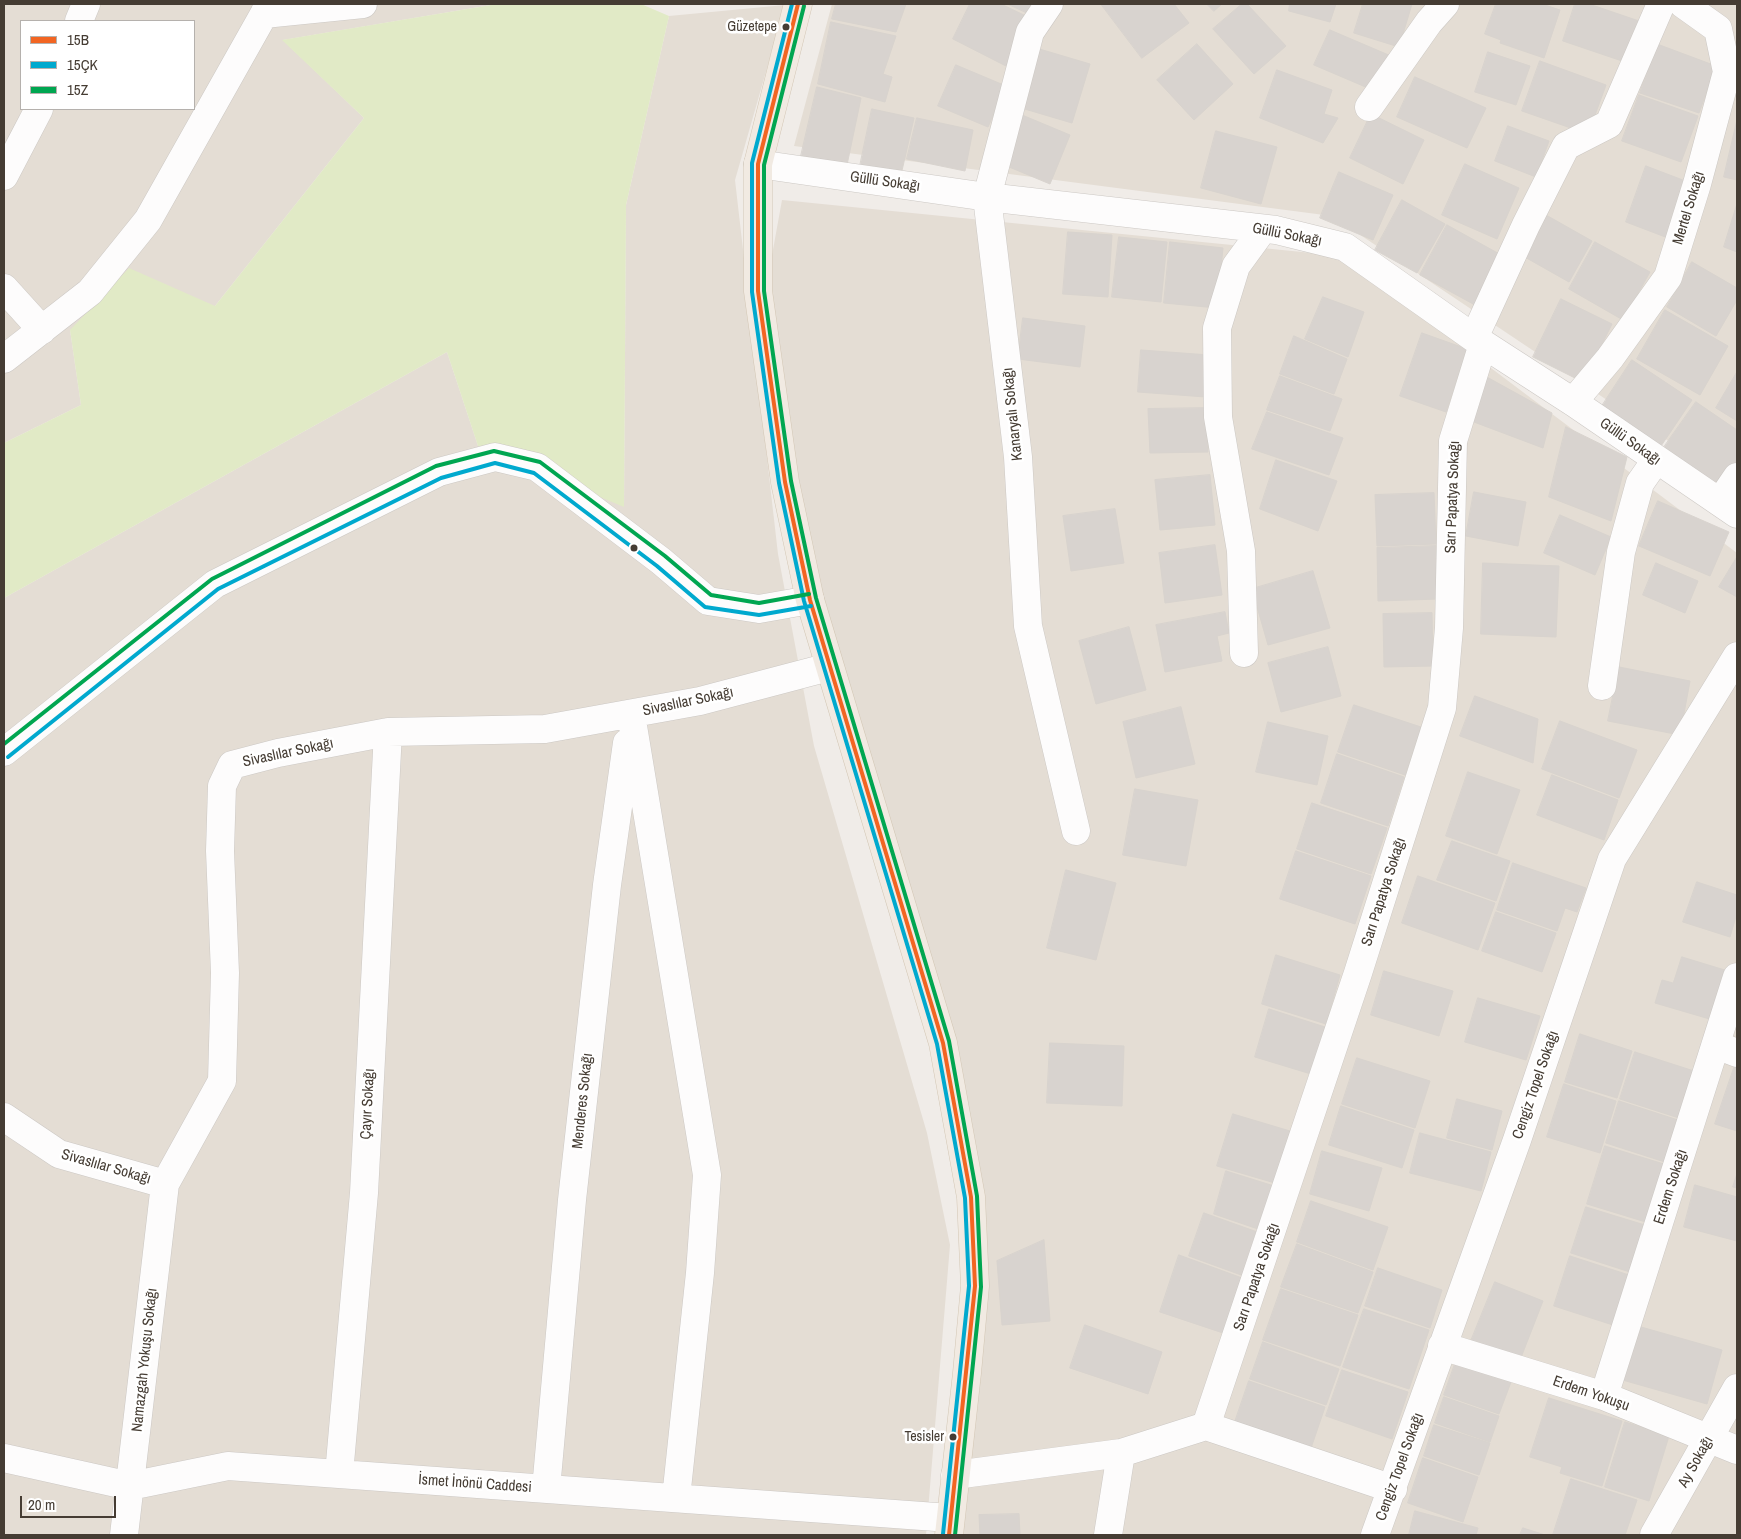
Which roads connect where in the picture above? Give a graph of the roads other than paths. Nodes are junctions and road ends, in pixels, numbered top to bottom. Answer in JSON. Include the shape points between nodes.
{"nodes":[{"id":1,"x":86,"y":4,"type":"edge"},
{"id":2,"x":363,"y":4,"type":"edge"},
{"id":3,"x":798,"y":4,"type":"edge"},
{"id":4,"x":1048,"y":4,"type":"edge"},
{"id":5,"x":1445,"y":4,"type":"edge"},
{"id":6,"x":1661,"y":4,"type":"edge"},
{"id":7,"x":1683,"y":4,"type":"edge"},
{"id":8,"x":267,"y":9,"type":"edge"},
{"id":9,"x":79,"y":20,"type":"edge"},
{"id":10,"x":1368,"y":107,"type":"dead end"},
{"id":11,"x":38,"y":110,"type":"edge"},
{"id":12,"x":758,"y":164,"type":"junction"},
{"id":13,"x":4,"y":176,"type":"edge"},
{"id":14,"x":987,"y":197,"type":"junction"},
{"id":15,"x":1262,"y":229,"type":"junction"},
{"id":16,"x":4,"y":288,"type":"edge"},
{"id":17,"x":42,"y":330,"type":"junction"},
{"id":18,"x":1479,"y":341,"type":"junction"},
{"id":19,"x":4,"y":359,"type":"edge"},
{"id":20,"x":1573,"y":402,"type":"junction"},
{"id":21,"x":1656,"y":460,"type":"junction"},
{"id":22,"x":1737,"y":477,"type":"edge"},
{"id":23,"x":1729,"y":508,"type":"edge"},
{"id":24,"x":810,"y":600,"type":"junction"},
{"id":25,"x":1244,"y":653,"type":"dead end"},
{"id":26,"x":1737,"y":656,"type":"edge"},
{"id":27,"x":829,"y":668,"type":"junction"},
{"id":28,"x":1602,"y":686,"type":"dead end"},
{"id":29,"x":631,"y":714,"type":"junction"},
{"id":30,"x":388,"y":732,"type":"junction"},
{"id":31,"x":4,"y":752,"type":"edge"},
{"id":32,"x":1076,"y":831,"type":"dead end"},
{"id":33,"x":1737,"y":977,"type":"edge"},
{"id":34,"x":1727,"y":1049,"type":"edge"},
{"id":35,"x":4,"y":1117,"type":"edge"},
{"id":36,"x":165,"y":1184,"type":"junction"},
{"id":37,"x":1442,"y":1346,"type":"junction"},
{"id":38,"x":1737,"y":1388,"type":"edge"},
{"id":39,"x":1604,"y":1396,"type":"junction"},
{"id":40,"x":1206,"y":1426,"type":"junction"},
{"id":41,"x":1708,"y":1439,"type":"junction"},
{"id":42,"x":1737,"y":1450,"type":"edge"},
{"id":43,"x":1121,"y":1453,"type":"junction"},
{"id":44,"x":4,"y":1458,"type":"edge"},
{"id":45,"x":339,"y":1474,"type":"junction"},
{"id":46,"x":955,"y":1475,"type":"junction"},
{"id":47,"x":130,"y":1486,"type":"junction"},
{"id":48,"x":546,"y":1489,"type":"junction"},
{"id":49,"x":1392,"y":1489,"type":"junction"},
{"id":50,"x":676,"y":1498,"type":"junction"},
{"id":51,"x":950,"y":1527,"type":"edge"},
{"id":52,"x":124,"y":1535,"type":"edge"},
{"id":53,"x":1108,"y":1535,"type":"edge"},
{"id":54,"x":1375,"y":1535,"type":"edge"},
{"id":55,"x":1654,"y":1535,"type":"edge"}],
"edges":[{"from":1,"to":9,"type":"street"},
{"from":2,"to":8,"type":"street"},
{"from":3,"to":12,"type":"main road"},
{"from":4,"to":14,"type":"street","name":"Kanaryalı Sokağı","via":[[1030,32]]},
{"from":5,"to":10,"type":"street"},
{"from":6,"to":18,"type":"street","name":"Sarı Papatya Sokağı","via":[[1609,124],[1566,146],[1526,225]]},
{"from":7,"to":20,"type":"street","name":"Mertel Sokağı","via":[[1718,29],[1727,72],[1697,184],[1668,277],[1610,358]]},
{"from":8,"to":17,"type":"street","via":[[148,220],[90,292]]},
{"from":11,"to":13,"type":"street"},
{"from":12,"to":14,"type":"street","name":"Güllü Sokağı"},
{"from":12,"to":24,"type":"main road","via":[[758,292],[785,482]]},
{"from":14,"to":15,"type":"street","name":"Güllü Sokağı"},
{"from":14,"to":32,"type":"street","name":"Kanaryalı Sokağı","via":[[1018,456],[1028,626]]},
{"from":15,"to":18,"type":"street","name":"Güllü Sokağı","via":[[1345,247]]},
{"from":15,"to":25,"type":"street","via":[[1236,266],[1217,328],[1218,417],[1241,551]]},
{"from":16,"to":17,"type":"street"},
{"from":17,"to":19,"type":"street"},
{"from":18,"to":20,"type":"street","name":"Güllü Sokağı"},
{"from":18,"to":40,"type":"street","name":"Sarı Papatya Sokağı","via":[[1453,441],[1449,628],[1442,708],[1358,973]]},
{"from":20,"to":21,"type":"street","name":"Güllü Sokağı"},
{"from":21,"to":23,"type":"street","name":"Güllü Sokağı"},
{"from":21,"to":28,"type":"street","via":[[1640,483],[1621,552]]},
{"from":22,"to":23,"type":"street"},
{"from":24,"to":27,"type":"main road"},
{"from":24,"to":31,"type":"street","via":[[759,609],[708,601],[661,560],[537,467],[495,457],[439,472],[214,584]]},
{"from":26,"to":37,"type":"street","name":"Cengiz Topel Sokağı","via":[[1612,859],[1517,1140]]},
{"from":27,"to":29,"type":"street","name":"Sivaslılar Sokağı","via":[[700,701]]},
{"from":27,"to":46,"type":"main road","via":[[944,1044],[971,1197],[975,1286]]},
{"from":29,"to":30,"type":"street","name":"Sivaslılar Sokağı","via":[[545,729]]},
{"from":29,"to":48,"type":"street","name":"Menderes Sokağı","via":[[607,886],[572,1200]]},
{"from":29,"to":50,"type":"street","via":[[707,1175]]},
{"from":30,"to":36,"type":"street","name":"Sivaslılar Sokağı","via":[[232,765],[222,786],[220,851],[225,972],[222,1081]]},
{"from":30,"to":45,"type":"street","name":"Çayır Sokağı","via":[[364,1193]]},
{"from":33,"to":34,"type":"street","name":"Erdem Sokağı"},
{"from":34,"to":39,"type":"street","name":"Erdem Sokağı"},
{"from":35,"to":36,"type":"street","name":"Sivaslılar Sokağı","via":[[59,1154]]},
{"from":36,"to":47,"type":"street","name":"Namazgah Yokuşu Sokağı"},
{"from":37,"to":39,"type":"street","name":"Erdem Yokuşu"},
{"from":37,"to":49,"type":"street","name":"Cengiz Topel Sokağı"},
{"from":38,"to":41,"type":"street","name":"Ay Sokağı"},
{"from":39,"to":41,"type":"street","name":"Erdem Yokuşu"},
{"from":40,"to":43,"type":"street"},
{"from":40,"to":49,"type":"street"},
{"from":41,"to":42,"type":"street","name":"Erdem Yokuşu"},
{"from":41,"to":55,"type":"street","name":"Ay Sokağı"},
{"from":43,"to":46,"type":"street"},
{"from":43,"to":53,"type":"street"},
{"from":44,"to":47,"type":"street","name":"İsmet İnönü Caddesi"},
{"from":45,"to":47,"type":"street","name":"İsmet İnönü Caddesi","via":[[228,1466]]},
{"from":45,"to":48,"type":"street","name":"İsmet İnönü Caddesi"},
{"from":46,"to":51,"type":"main road"},
{"from":47,"to":52,"type":"street","name":"Namazgah Yokuşu Sokağı"},
{"from":48,"to":50,"type":"street","name":"İsmet İnönü Caddesi"},
{"from":49,"to":54,"type":"street","name":"Cengiz Topel Sokağı"},
{"from":50,"to":51,"type":"street","name":"İsmet İnönü Caddesi"}]}
